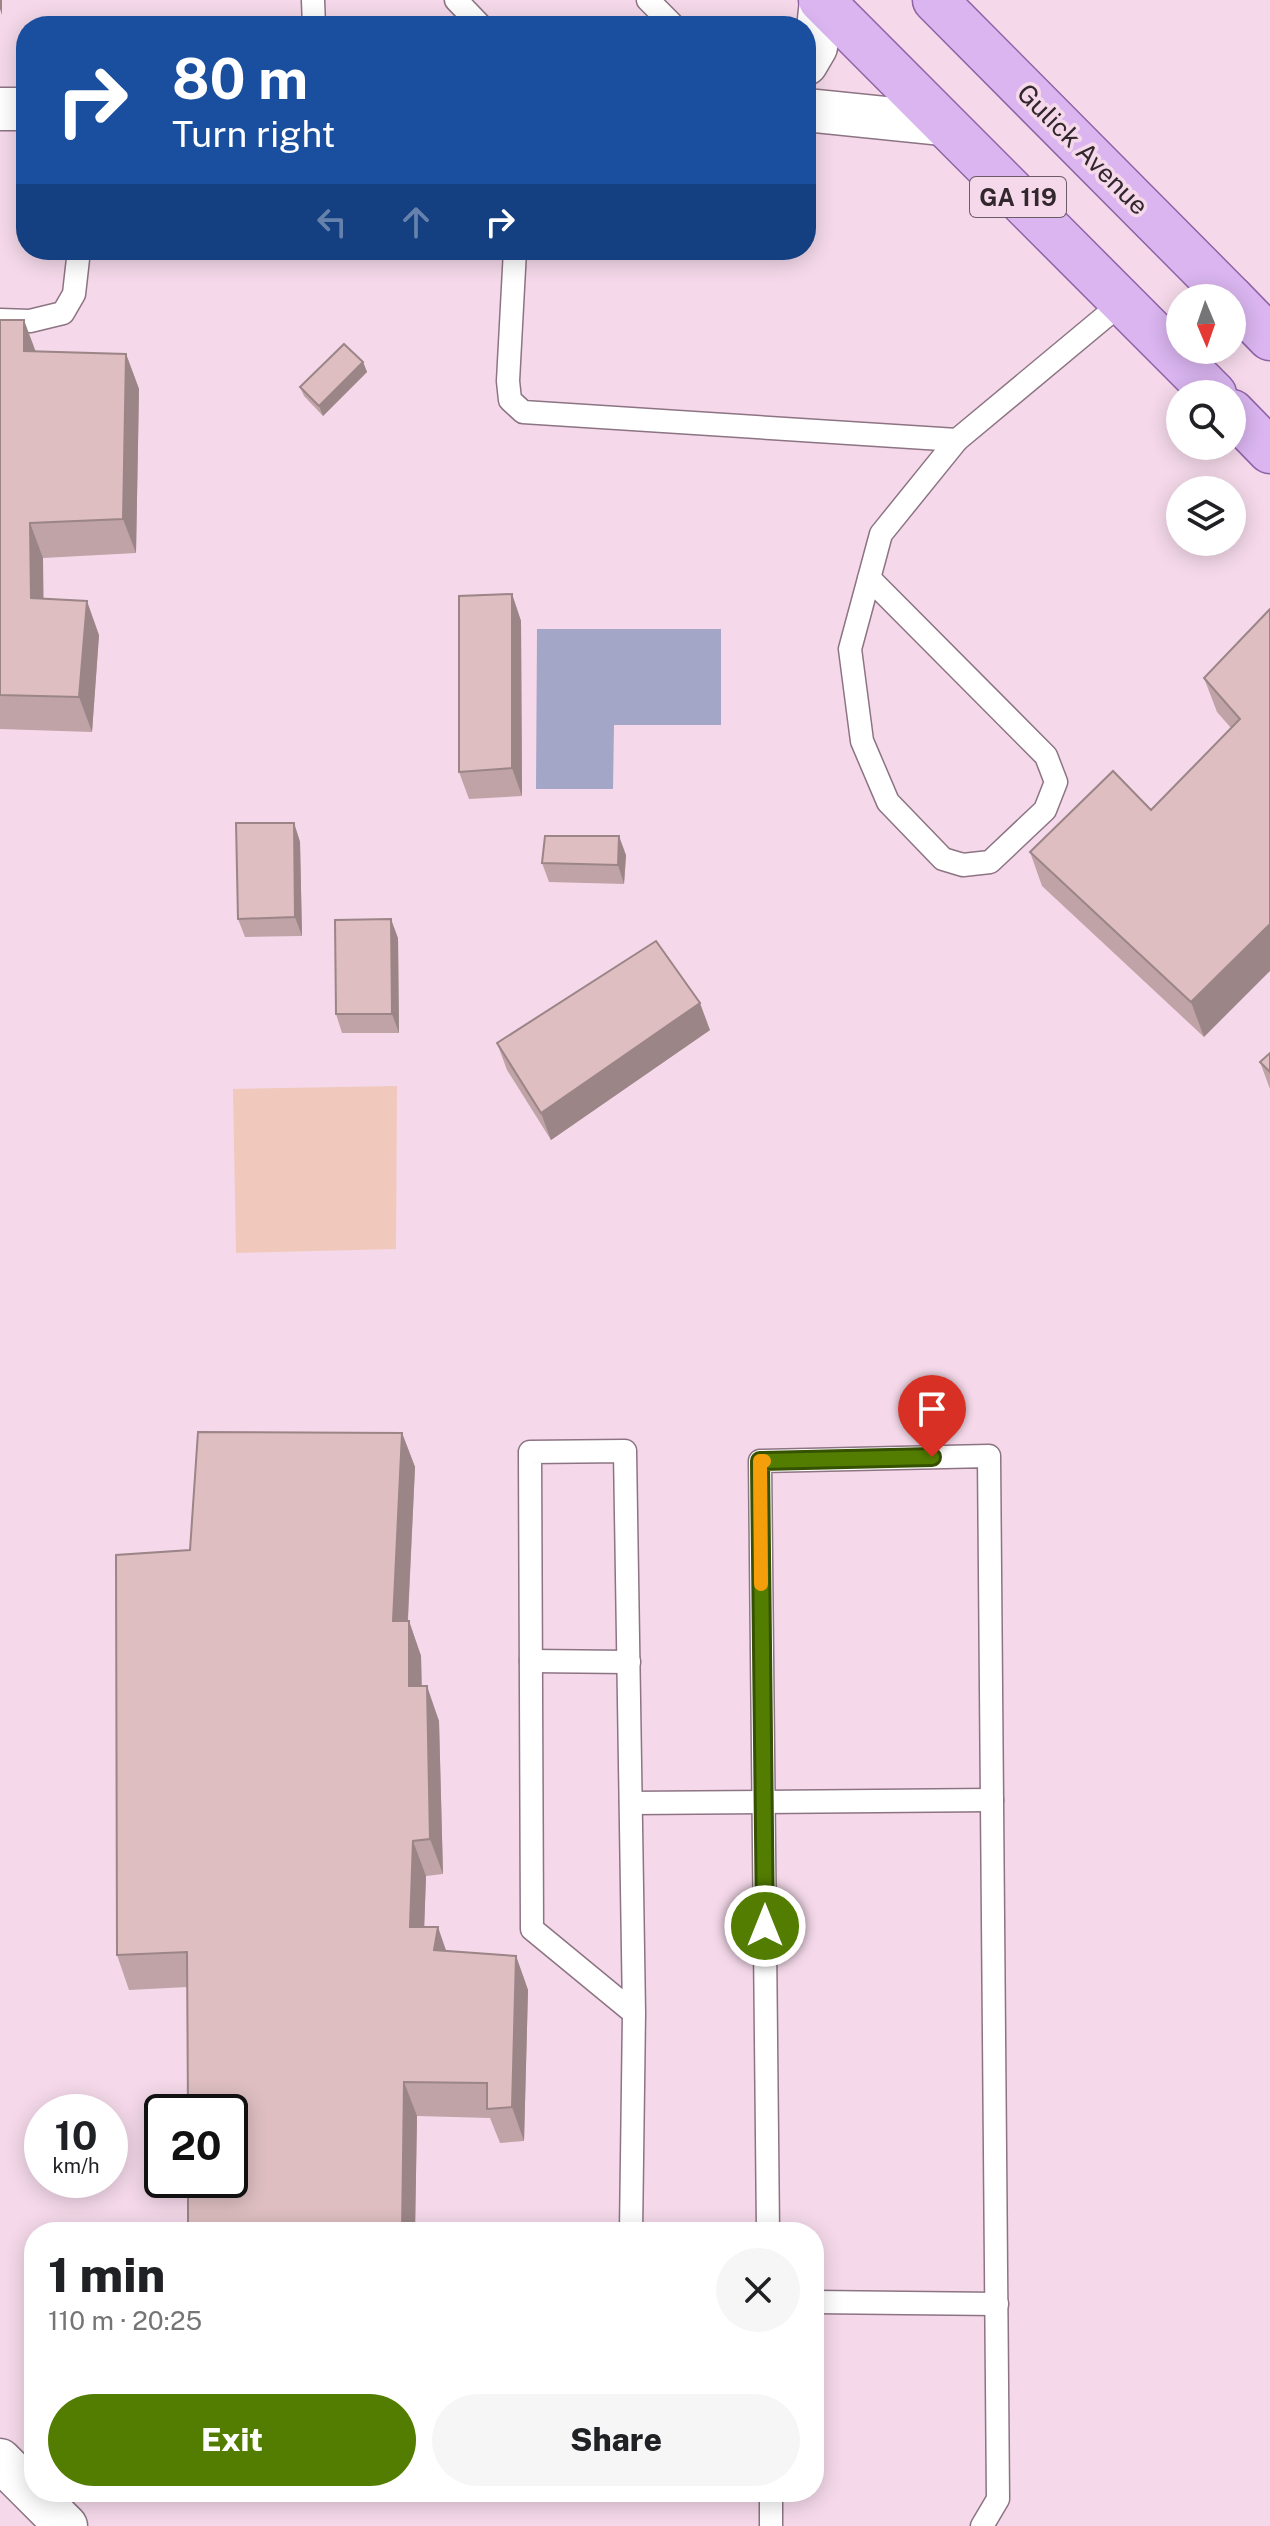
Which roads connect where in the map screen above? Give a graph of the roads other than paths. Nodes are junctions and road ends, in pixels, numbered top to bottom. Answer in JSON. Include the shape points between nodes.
{"nodes":[{"id":1,"x":456,"y":0,"type":"edge"},
{"id":2,"x":648,"y":0,"type":"edge"},
{"id":3,"x":821,"y":0,"type":"edge"},
{"id":4,"x":935,"y":0,"type":"edge"},
{"id":5,"x":471,"y":16,"type":"edge"},
{"id":6,"x":664,"y":16,"type":"edge"},
{"id":7,"x":816,"y":47,"type":"edge"},
{"id":8,"x":816,"y":111,"type":"edge"},
{"id":9,"x":943,"y":124,"type":"junction"},
{"id":10,"x":78,"y":260,"type":"edge"},
{"id":11,"x":514,"y":260,"type":"edge"},
{"id":12,"x":1216,"y":284,"type":"edge"},
{"id":13,"x":1124,"y":301,"type":"junction"},
{"id":14,"x":1246,"y":314,"type":"edge"},
{"id":15,"x":0,"y":320,"type":"edge"},
{"id":16,"x":1270,"y":338,"type":"edge"},
{"id":17,"x":1200,"y":380,"type":"edge"},
{"id":18,"x":1246,"y":426,"type":"edge"},
{"id":19,"x":957,"y":440,"type":"junction"},
{"id":20,"x":1270,"y":451,"type":"edge"},
{"id":21,"x":869,"y":578,"type":"junction"},
{"id":22,"x":531,"y":1661,"type":"junction"},
{"id":23,"x":629,"y":1662,"type":"junction"},
{"id":24,"x":992,"y":1800,"type":"junction"},
{"id":25,"x":631,"y":1803,"type":"junction"},
{"id":26,"x":764,"y":1803,"type":"junction"},
{"id":27,"x":634,"y":2013,"type":"junction"},
{"id":28,"x":631,"y":2222,"type":"edge"},
{"id":29,"x":768,"y":2222,"type":"edge"},
{"id":30,"x":824,"y":2302,"type":"edge"},
{"id":31,"x":997,"y":2304,"type":"junction"},
{"id":32,"x":0,"y":2460,"type":"edge"},
{"id":33,"x":24,"y":2484,"type":"edge"},
{"id":34,"x":42,"y":2502,"type":"edge"},
{"id":35,"x":771,"y":2502,"type":"edge"},
{"id":36,"x":66,"y":2526,"type":"edge"},
{"id":37,"x":771,"y":2526,"type":"edge"},
{"id":38,"x":982,"y":2526,"type":"edge"}],
"edges":[{"from":1,"to":5,"type":"lane"},
{"from":2,"to":6,"type":"lane"},
{"from":3,"to":7,"type":"street"},
{"from":3,"to":9,"type":"main road","number":"GA 119"},
{"from":4,"to":12,"type":"main road","name":"Gulick Avenue","number":"GA 119"},
{"from":8,"to":9,"type":"street"},
{"from":9,"to":13,"type":"main road","number":"GA 119"},
{"from":10,"to":15,"type":"lane","via":[[74,294],[63,313],[30,321]]},
{"from":11,"to":19,"type":"lane","via":[[508,381],[510,400],[523,412]]},
{"from":13,"to":17,"type":"main road","number":"GA 119"},
{"from":13,"to":19,"type":"lane"},
{"from":14,"to":16,"type":"main road","name":"Gulick Avenue","number":"GA 119"},
{"from":18,"to":20,"type":"main road"},
{"from":19,"to":21,"type":"lane","via":[[881,534]]},
{"from":21,"to":21,"type":"lane","via":[[850,649],[862,741],[888,802],[943,859],[963,865],[990,862],[1045,810],[1056,782],[1046,756]]},
{"from":22,"to":23,"type":"lane"},
{"from":22,"to":23,"type":"lane","via":[[530,1452],[625,1451]]},
{"from":22,"to":27,"type":"lane","via":[[532,1929]]},
{"from":23,"to":25,"type":"lane"},
{"from":24,"to":26,"type":"lane"},
{"from":24,"to":26,"type":"lane","via":[[989,1456],[760,1461]]},
{"from":24,"to":31,"type":"lane"},
{"from":25,"to":26,"type":"lane"},
{"from":25,"to":27,"type":"lane"},
{"from":26,"to":29,"type":"lane"},
{"from":27,"to":28,"type":"lane"},
{"from":30,"to":31,"type":"lane"},
{"from":31,"to":38,"type":"lane","via":[[998,2499]]},
{"from":32,"to":33,"type":"street"},
{"from":34,"to":36,"type":"street"},
{"from":35,"to":37,"type":"lane"}]}
